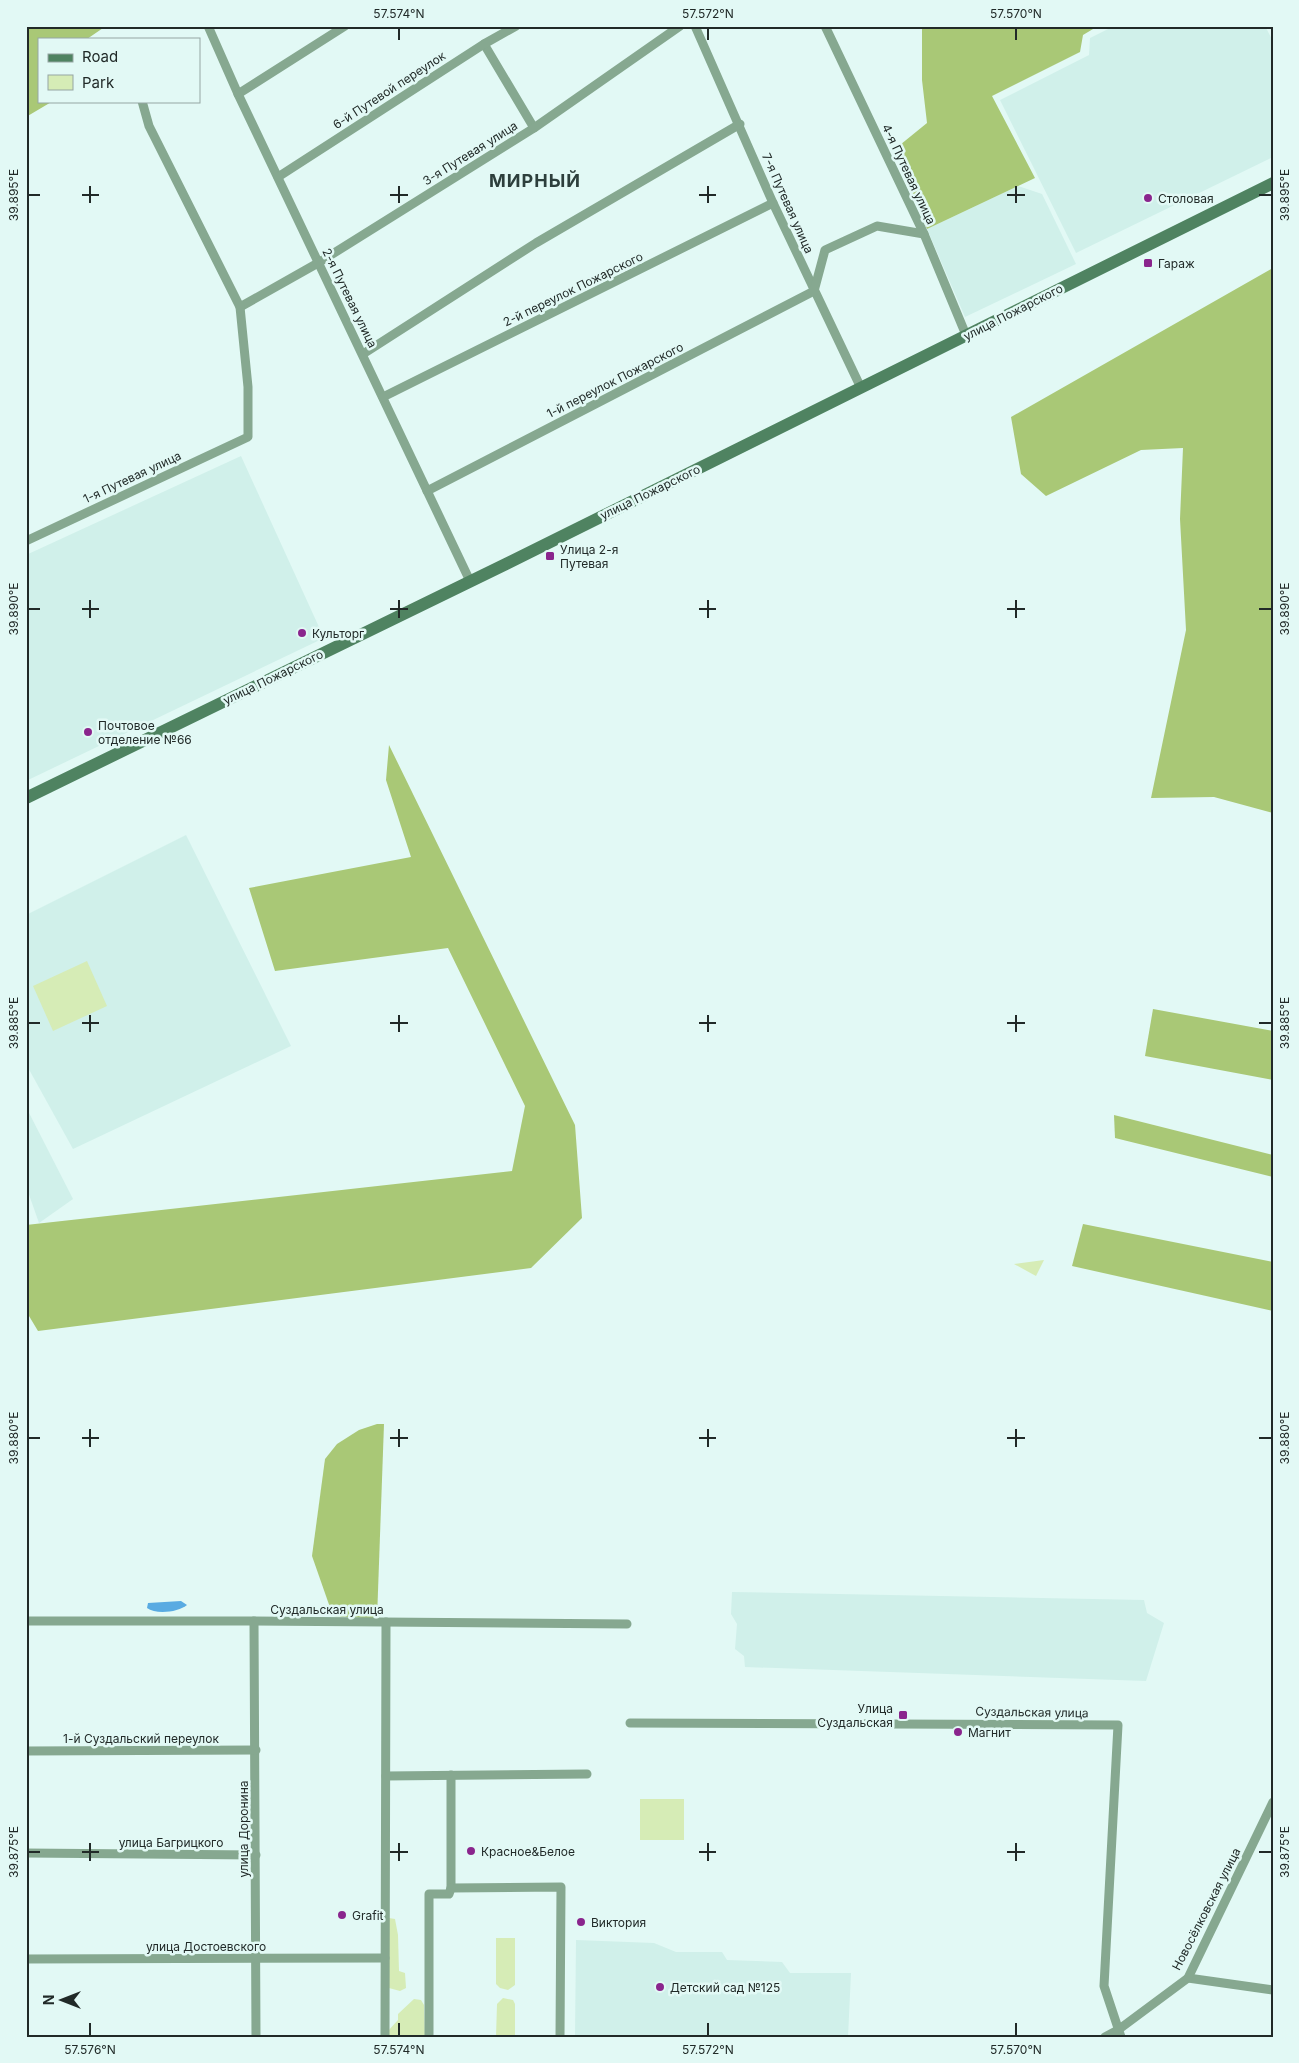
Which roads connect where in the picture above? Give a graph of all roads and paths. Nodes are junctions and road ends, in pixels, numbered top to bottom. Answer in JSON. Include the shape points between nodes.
{"nodes":[{"id":1,"x":208,"y":26,"type":"edge"},
{"id":2,"x":344,"y":26,"type":"edge"},
{"id":3,"x":516,"y":26,"type":"edge"},
{"id":4,"x":680,"y":26,"type":"edge"},
{"id":5,"x":695,"y":26,"type":"edge"},
{"id":6,"x":825,"y":26,"type":"edge"},
{"id":7,"x":484,"y":44,"type":"junction"},
{"id":8,"x":238,"y":94,"type":"junction"},
{"id":9,"x":142,"y":102,"type":"edge"},
{"id":10,"x":740,"y":124,"type":"junction"},
{"id":11,"x":534,"y":128,"type":"junction"},
{"id":12,"x":278,"y":177,"type":"junction"},
{"id":13,"x":1273,"y":183,"type":"edge"},
{"id":14,"x":773,"y":203,"type":"junction"},
{"id":15,"x":924,"y":234,"type":"junction"},
{"id":16,"x":318,"y":263,"type":"junction"},
{"id":17,"x":814,"y":291,"type":"junction"},
{"id":18,"x":240,"y":307,"type":"junction"},
{"id":19,"x":966,"y":336,"type":"junction"},
{"id":20,"x":363,"y":354,"type":"junction"},
{"id":21,"x":861,"y":388,"type":"junction"},
{"id":22,"x":383,"y":397,"type":"junction"},
{"id":23,"x":427,"y":491,"type":"junction"},
{"id":24,"x":26,"y":541,"type":"edge"},
{"id":25,"x":470,"y":581,"type":"junction"},
{"id":26,"x":26,"y":798,"type":"edge"},
{"id":27,"x":254,"y":1620,"type":"junction"},
{"id":28,"x":26,"y":1622,"type":"edge"},
{"id":29,"x":386,"y":1622,"type":"junction"},
{"id":30,"x":627,"y":1624,"type":"dead end"},
{"id":31,"x":630,"y":1722,"type":"dead end"},
{"id":32,"x":256,"y":1750,"type":"junction"},
{"id":33,"x":26,"y":1751,"type":"edge"},
{"id":34,"x":587,"y":1774,"type":"dead end"},
{"id":35,"x":451,"y":1775,"type":"junction"},
{"id":36,"x":386,"y":1776,"type":"junction"},
{"id":37,"x":1273,"y":1802,"type":"edge"},
{"id":38,"x":26,"y":1853,"type":"edge"},
{"id":39,"x":256,"y":1855,"type":"junction"},
{"id":40,"x":451,"y":1888,"type":"junction"},
{"id":41,"x":385,"y":1958,"type":"junction"},
{"id":42,"x":26,"y":1959,"type":"edge"},
{"id":43,"x":255,"y":1959,"type":"junction"},
{"id":44,"x":1188,"y":1978,"type":"junction"},
{"id":45,"x":1273,"y":1990,"type":"edge"},
{"id":46,"x":1119,"y":2033,"type":"edge"},
{"id":47,"x":256,"y":2037,"type":"edge"},
{"id":48,"x":385,"y":2037,"type":"edge"},
{"id":49,"x":429,"y":2037,"type":"edge"},
{"id":50,"x":560,"y":2037,"type":"edge"},
{"id":51,"x":1105,"y":2037,"type":"edge"}],
"edges":[{"from":1,"to":8,"type":"street","name":"2-я Путевая улица"},
{"from":2,"to":8,"type":"street"},
{"from":3,"to":7,"type":"street","name":"6-й Путевой переулок"},
{"from":4,"to":11,"type":"street","name":"3-я Путевая улица"},
{"from":5,"to":10,"type":"street","name":"7-я Путевая улица"},
{"from":6,"to":15,"type":"street","name":"4-я Путевая улица"},
{"from":7,"to":11,"type":"street"},
{"from":7,"to":12,"type":"street","name":"6-й Путевой переулок"},
{"from":8,"to":12,"type":"street","name":"2-я Путевая улица"},
{"from":9,"to":18,"type":"street","via":[[149,126]]},
{"from":10,"to":14,"type":"street","name":"7-я Путевая улица"},
{"from":10,"to":20,"type":"street","via":[[536,243]]},
{"from":11,"to":16,"type":"street","name":"3-я Путевая улица"},
{"from":12,"to":16,"type":"street","name":"2-я Путевая улица"},
{"from":13,"to":19,"type":"street","name":"улица Пожарского"},
{"from":14,"to":17,"type":"street","name":"7-я Путевая улица"},
{"from":14,"to":22,"type":"street","name":"2-й переулок Пожарского"},
{"from":15,"to":17,"type":"street","via":[[877,226],[825,250]]},
{"from":15,"to":19,"type":"street","name":"4-я Путевая улица"},
{"from":16,"to":18,"type":"street","name":"3-я Путевая улица"},
{"from":16,"to":20,"type":"street","name":"2-я Путевая улица"},
{"from":17,"to":21,"type":"street","name":"7-я Путевая улица"},
{"from":17,"to":23,"type":"street","name":"1-й переулок Пожарского"},
{"from":18,"to":24,"type":"street","name":"1-я Путевая улица","via":[[248,387],[248,437]]},
{"from":19,"to":21,"type":"street","name":"улица Пожарского"},
{"from":20,"to":22,"type":"street","name":"2-я Путевая улица"},
{"from":21,"to":25,"type":"street","name":"улица Пожарского"},
{"from":22,"to":23,"type":"street","name":"2-я Путевая улица"},
{"from":23,"to":25,"type":"street","name":"2-я Путевая улица"},
{"from":25,"to":26,"type":"street","name":"улица Пожарского"},
{"from":27,"to":28,"type":"street","name":"Суздальская улица"},
{"from":27,"to":29,"type":"street","name":"Суздальская улица"},
{"from":27,"to":32,"type":"street","name":"улица Доронина"},
{"from":29,"to":30,"type":"street","name":"Суздальская улица"},
{"from":29,"to":36,"type":"street"},
{"from":31,"to":46,"type":"street","name":"Суздальская улица","via":[[1118,1725],[1104,1986]]},
{"from":32,"to":33,"type":"street","name":"1-й Суздальский переулок"},
{"from":32,"to":39,"type":"street","name":"улица Доронина"},
{"from":34,"to":35,"type":"street"},
{"from":35,"to":36,"type":"street"},
{"from":35,"to":40,"type":"street"},
{"from":36,"to":41,"type":"street"},
{"from":37,"to":44,"type":"street","name":"Новосёлковская улица"},
{"from":38,"to":39,"type":"street","name":"улица Багрицкого"},
{"from":39,"to":43,"type":"street","name":"улица Доронина"},
{"from":40,"to":49,"type":"street","via":[[449,1894],[429,1894]]},
{"from":40,"to":50,"type":"street","via":[[561,1888]]},
{"from":41,"to":43,"type":"street","name":"улица Достоевского"},
{"from":41,"to":48,"type":"street"},
{"from":42,"to":43,"type":"street","name":"улица Достоевского"},
{"from":43,"to":47,"type":"street","name":"улица Доронина"},
{"from":44,"to":45,"type":"street"},
{"from":44,"to":46,"type":"street","name":"Новосёлковская улица"},
{"from":46,"to":51,"type":"street","name":"Новосёлковская улица"}]}
